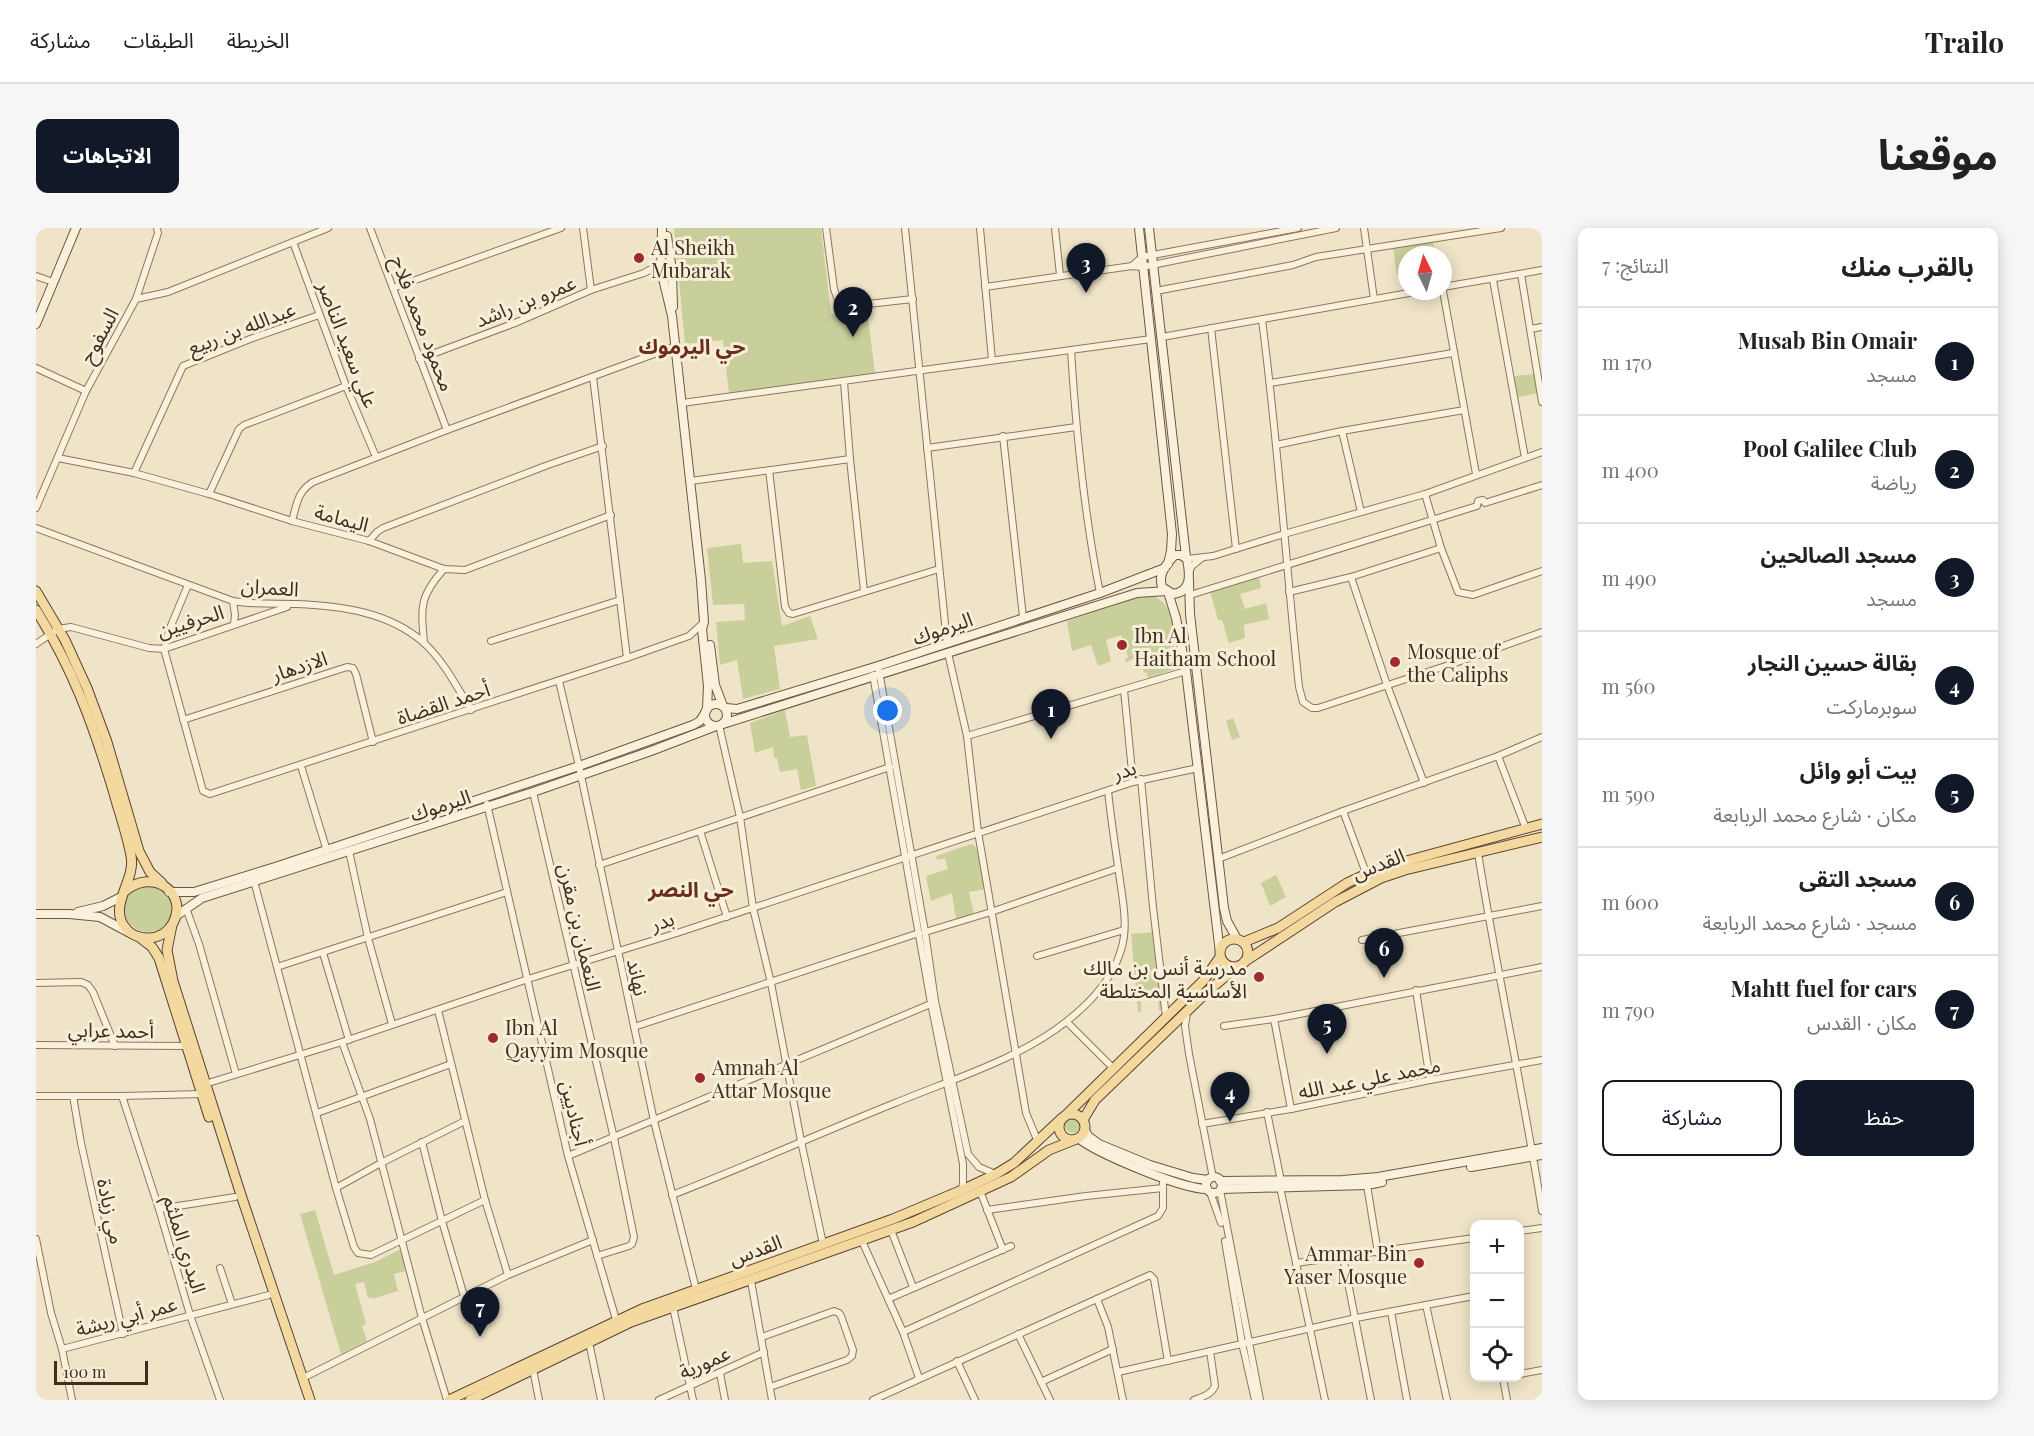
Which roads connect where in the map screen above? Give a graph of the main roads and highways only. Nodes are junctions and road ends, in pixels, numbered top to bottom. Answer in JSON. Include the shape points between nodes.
{"nodes":[{"id":1,"x":36,"y":591,"type":"edge"},
{"id":2,"x":36,"y":610,"type":"edge"},
{"id":3,"x":55,"y":632,"type":"junction"},
{"id":4,"x":1542,"y":824,"type":"edge"},
{"id":5,"x":1542,"y":837,"type":"edge"},
{"id":6,"x":166,"y":888,"type":"junction"},
{"id":7,"x":123,"y":895,"type":"junction"},
{"id":8,"x":174,"y":920,"type":"junction"},
{"id":9,"x":135,"y":935,"type":"junction"},
{"id":10,"x":1240,"y":941,"type":"junction"},
{"id":11,"x":1220,"y":955,"type":"junction"},
{"id":12,"x":1241,"y":964,"type":"junction"},
{"id":13,"x":1064,"y":1117,"type":"junction"},
{"id":14,"x":1084,"y":1125,"type":"junction"},
{"id":15,"x":1076,"y":1139,"type":"junction"},
{"id":16,"x":618,"y":1324,"type":"junction"},
{"id":17,"x":303,"y":1400,"type":"edge"},
{"id":18,"x":310,"y":1400,"type":"edge"},
{"id":19,"x":448,"y":1400,"type":"edge"},
{"id":20,"x":470,"y":1400,"type":"edge"}],
"edges":[{"from":1,"to":3,"type":"main road"},
{"from":2,"to":3,"type":"main road"},
{"from":3,"to":6,"type":"main road","via":[[83,678],[95,708],[139,851],[150,873]]},
{"from":3,"to":7,"type":"main road","via":[[91,718],[123,826],[132,862]]},
{"from":4,"to":10,"type":"main road","name":"القدس","via":[[1366,873],[1278,928]]},
{"from":5,"to":12,"type":"main road","name":"القدس","via":[[1405,870],[1369,883]]},
{"from":6,"to":7,"type":"main road","via":[[153,881],[142,881]]},
{"from":6,"to":8,"type":"main road","via":[[177,906]]},
{"from":7,"to":9,"type":"main road","via":[[120,918]]},
{"from":8,"to":9,"type":"main road","via":[[158,937]]},
{"from":8,"to":18,"type":"main road","via":[[167,950],[171,972]]},
{"from":9,"to":17,"type":"main road","via":[[152,947],[159,958]]},
{"from":10,"to":11,"type":"main road","via":[[1230,939],[1224,943]]},
{"from":10,"to":12,"type":"main road","via":[[1248,952]]},
{"from":11,"to":12,"type":"main road","via":[[1227,965]]},
{"from":11,"to":13,"type":"main road","name":"القدس","via":[[1204,980]]},
{"from":12,"to":14,"type":"main road","name":"القدس","via":[[1216,983],[1095,1100]]},
{"from":13,"to":14,"type":"main road","via":[[1077,1115]]},
{"from":13,"to":15,"type":"main road","via":[[1060,1131],[1065,1138]]},
{"from":13,"to":16,"type":"main road","name":"القدس","via":[[1022,1156],[962,1190],[893,1219],[696,1289]]},
{"from":14,"to":15,"type":"main road"},
{"from":15,"to":16,"type":"main road","name":"القدس","via":[[1049,1150],[1011,1176],[891,1230]]},
{"from":16,"to":19,"type":"main road","name":"القدس"},
{"from":16,"to":20,"type":"main road","name":"القدس"}]}
